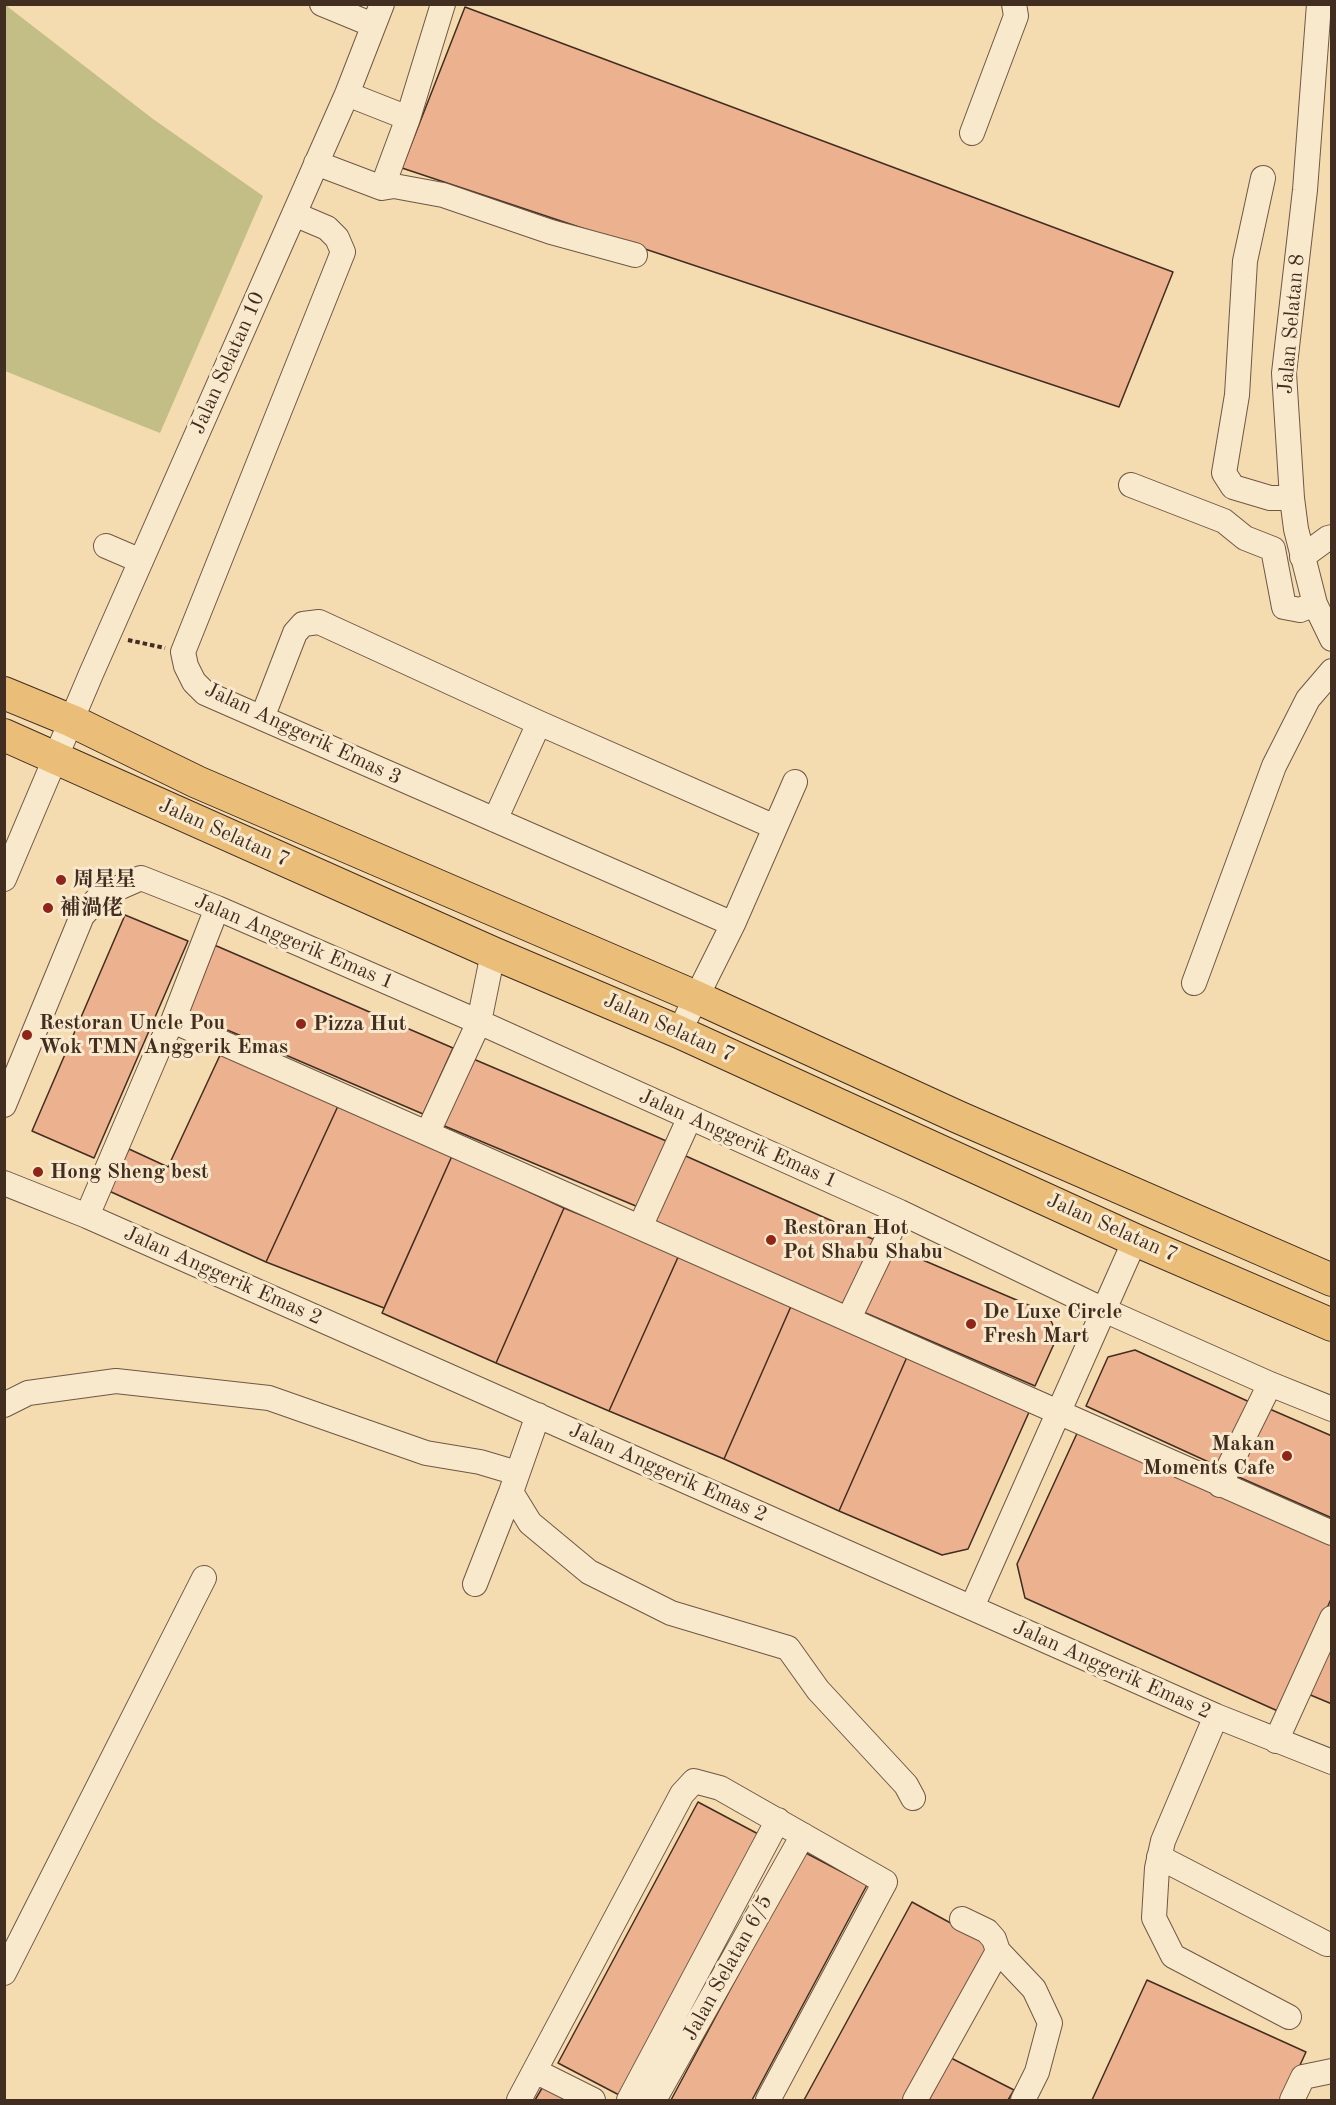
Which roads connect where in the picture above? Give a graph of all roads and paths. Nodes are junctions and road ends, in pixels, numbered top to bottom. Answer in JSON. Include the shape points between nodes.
{"nodes":[{"id":1,"x":322,"y":4,"type":"edge"},
{"id":2,"x":443,"y":4,"type":"edge"},
{"id":3,"x":1014,"y":4,"type":"edge"},
{"id":4,"x":1319,"y":4,"type":"edge"},
{"id":5,"x":378,"y":15,"type":"edge"},
{"id":6,"x":347,"y":94,"type":"junction"},
{"id":7,"x":408,"y":118,"type":"junction"},
{"id":8,"x":972,"y":133,"type":"dead end"},
{"id":9,"x":316,"y":163,"type":"junction"},
{"id":10,"x":1263,"y":178,"type":"dead end"},
{"id":11,"x":382,"y":188,"type":"junction"},
{"id":12,"x":294,"y":214,"type":"junction"},
{"id":13,"x":635,"y":255,"type":"dead end"},
{"id":14,"x":1131,"y":485,"type":"dead end"},
{"id":15,"x":1292,"y":498,"type":"junction"},
{"id":16,"x":1332,"y":537,"type":"edge"},
{"id":17,"x":106,"y":546,"type":"dead end"},
{"id":18,"x":1302,"y":557,"type":"junction"},
{"id":19,"x":141,"y":561,"type":"junction"},
{"id":20,"x":1316,"y":604,"type":"junction"},
{"id":21,"x":108,"y":636,"type":"junction"},
{"id":22,"x":1332,"y":639,"type":"edge"},
{"id":23,"x":183,"y":652,"type":"junction"},
{"id":24,"x":1332,"y":671,"type":"edge"},
{"id":25,"x":4,"y":693,"type":"edge"},
{"id":26,"x":262,"y":718,"type":"junction"},
{"id":27,"x":72,"y":721,"type":"junction"},
{"id":28,"x":538,"y":723,"type":"junction"},
{"id":29,"x":4,"y":735,"type":"edge"},
{"id":30,"x":56,"y":758,"type":"junction"},
{"id":31,"x":795,"y":782,"type":"dead end"},
{"id":32,"x":495,"y":820,"type":"junction"},
{"id":33,"x":775,"y":827,"type":"junction"},
{"id":34,"x":4,"y":879,"type":"edge"},
{"id":35,"x":217,"y":908,"type":"junction"},
{"id":36,"x":733,"y":924,"type":"junction"},
{"id":37,"x":493,"y":953,"type":"junction"},
{"id":38,"x":1194,"y":983,"type":"dead end"},
{"id":39,"x":696,"y":997,"type":"junction"},
{"id":40,"x":173,"y":1021,"type":"junction"},
{"id":41,"x":478,"y":1022,"type":"junction"},
{"id":42,"x":679,"y":1032,"type":"junction"},
{"id":43,"x":4,"y":1105,"type":"edge"},
{"id":44,"x":690,"y":1117,"type":"junction"},
{"id":45,"x":428,"y":1132,"type":"junction"},
{"id":46,"x":4,"y":1183,"type":"edge"},
{"id":47,"x":900,"y":1212,"type":"junction"},
{"id":48,"x":87,"y":1216,"type":"junction"},
{"id":49,"x":640,"y":1227,"type":"junction"},
{"id":50,"x":1134,"y":1240,"type":"junction"},
{"id":51,"x":1332,"y":1280,"type":"edge"},
{"id":52,"x":1104,"y":1310,"type":"junction"},
{"id":53,"x":849,"y":1318,"type":"junction"},
{"id":54,"x":1332,"y":1325,"type":"edge"},
{"id":55,"x":1270,"y":1384,"type":"junction"},
{"id":56,"x":4,"y":1405,"type":"edge"},
{"id":57,"x":1332,"y":1409,"type":"edge"},
{"id":58,"x":1059,"y":1412,"type":"junction"},
{"id":59,"x":538,"y":1415,"type":"junction"},
{"id":60,"x":514,"y":1483,"type":"junction"},
{"id":61,"x":1220,"y":1485,"type":"junction"},
{"id":62,"x":1332,"y":1533,"type":"edge"},
{"id":63,"x":204,"y":1578,"type":"dead end"},
{"id":64,"x":475,"y":1584,"type":"dead end"},
{"id":65,"x":972,"y":1607,"type":"junction"},
{"id":66,"x":1332,"y":1618,"type":"edge"},
{"id":67,"x":1216,"y":1716,"type":"junction"},
{"id":68,"x":1276,"y":1741,"type":"junction"},
{"id":69,"x":1332,"y":1762,"type":"edge"},
{"id":70,"x":913,"y":1798,"type":"dead end"},
{"id":71,"x":778,"y":1820,"type":"junction"},
{"id":72,"x":803,"y":1835,"type":"junction"},
{"id":73,"x":1159,"y":1857,"type":"junction"},
{"id":74,"x":962,"y":1919,"type":"dead end"},
{"id":75,"x":1327,"y":1944,"type":"dead end"},
{"id":76,"x":998,"y":1951,"type":"junction"},
{"id":77,"x":4,"y":1973,"type":"edge"},
{"id":78,"x":1289,"y":2017,"type":"dead end"},
{"id":79,"x":535,"y":2071,"type":"junction"},
{"id":80,"x":1332,"y":2071,"type":"edge"},
{"id":81,"x":519,"y":2100,"type":"edge"},
{"id":82,"x":593,"y":2100,"type":"edge"},
{"id":83,"x":629,"y":2100,"type":"edge"},
{"id":84,"x":654,"y":2100,"type":"edge"},
{"id":85,"x":768,"y":2100,"type":"edge"},
{"id":86,"x":915,"y":2100,"type":"edge"},
{"id":87,"x":1023,"y":2100,"type":"edge"},
{"id":88,"x":1292,"y":2100,"type":"edge"}],
"edges":[{"from":1,"to":5,"type":"street"},
{"from":2,"to":7,"type":"street"},
{"from":3,"to":8,"type":"street","via":[[1016,16]]},
{"from":4,"to":15,"type":"street","name":"Jalan Selatan 8","via":[[1305,190],[1284,373]]},
{"from":5,"to":6,"type":"street","name":"Jalan Selatan 10"},
{"from":6,"to":7,"type":"street"},
{"from":6,"to":9,"type":"street","name":"Jalan Selatan 10"},
{"from":7,"to":11,"type":"street"},
{"from":9,"to":11,"type":"street"},
{"from":9,"to":12,"type":"street","name":"Jalan Selatan 10"},
{"from":10,"to":15,"type":"street","via":[[1245,261],[1237,395],[1224,472],[1233,487],[1270,498]]},
{"from":11,"to":13,"type":"street","via":[[394,186],[443,195],[551,232]]},
{"from":12,"to":19,"type":"street","name":"Jalan Selatan 10"},
{"from":12,"to":23,"type":"street","via":[[327,228],[343,252]]},
{"from":14,"to":20,"type":"street","via":[[1224,521],[1245,538],[1273,549],[1284,607],[1300,610]]},
{"from":15,"to":18,"type":"street","name":"Jalan Selatan 8"},
{"from":16,"to":18,"type":"street"},
{"from":17,"to":19,"type":"street"},
{"from":18,"to":20,"type":"street","name":"Jalan Selatan 8"},
{"from":19,"to":21,"type":"street","name":"Jalan Selatan 10"},
{"from":20,"to":22,"type":"street","name":"Jalan Selatan 8"},
{"from":21,"to":23,"type":"path"},
{"from":21,"to":27,"type":"street","name":"Jalan Selatan 10"},
{"from":23,"to":26,"type":"street","name":"Jalan Anggerik Emas 3","via":[[194,682],[205,693]]},
{"from":24,"to":38,"type":"street","via":[[1308,699],[1274,766]]},
{"from":25,"to":27,"type":"main road","name":"Jalan Selatan 7"},
{"from":26,"to":28,"type":"street","via":[[295,633],[303,624],[319,622]]},
{"from":26,"to":32,"type":"street","name":"Jalan Anggerik Emas 3"},
{"from":27,"to":30,"type":"street","name":"Jalan Selatan 10"},
{"from":27,"to":39,"type":"main road","name":"Jalan Selatan 7","via":[[197,782]]},
{"from":28,"to":32,"type":"street"},
{"from":28,"to":33,"type":"street"},
{"from":29,"to":30,"type":"main road","name":"Jalan Selatan 7"},
{"from":30,"to":34,"type":"street","name":"Jalan Selatan 10"},
{"from":30,"to":37,"type":"main road","name":"Jalan Selatan 7"},
{"from":31,"to":33,"type":"street"},
{"from":32,"to":36,"type":"street","name":"Jalan Anggerik Emas 3"},
{"from":33,"to":36,"type":"street"},
{"from":35,"to":40,"type":"street"},
{"from":35,"to":41,"type":"street","name":"Jalan Anggerik Emas 1"},
{"from":35,"to":43,"type":"street","name":"Jalan Anggerik Emas 1","via":[[141,878],[100,896],[82,916]]},
{"from":36,"to":39,"type":"street"},
{"from":37,"to":41,"type":"street"},
{"from":37,"to":42,"type":"main road","name":"Jalan Selatan 7"},
{"from":39,"to":42,"type":"street"},
{"from":39,"to":51,"type":"main road","name":"Jalan Selatan 7","via":[[958,1117]]},
{"from":40,"to":45,"type":"street"},
{"from":40,"to":48,"type":"street"},
{"from":41,"to":44,"type":"street","name":"Jalan Anggerik Emas 1"},
{"from":41,"to":45,"type":"street"},
{"from":42,"to":50,"type":"main road","name":"Jalan Selatan 7"},
{"from":44,"to":47,"type":"street","name":"Jalan Anggerik Emas 1"},
{"from":44,"to":49,"type":"street"},
{"from":45,"to":49,"type":"street"},
{"from":46,"to":48,"type":"street","name":"Jalan Anggerik Emas 2"},
{"from":47,"to":52,"type":"street","name":"Jalan Anggerik Emas 1"},
{"from":47,"to":53,"type":"street"},
{"from":48,"to":59,"type":"street","name":"Jalan Anggerik Emas 2"},
{"from":49,"to":53,"type":"street"},
{"from":50,"to":52,"type":"street"},
{"from":50,"to":54,"type":"main road","name":"Jalan Selatan 7"},
{"from":52,"to":55,"type":"street","name":"Jalan Anggerik Emas 1"},
{"from":52,"to":58,"type":"street"},
{"from":53,"to":58,"type":"street"},
{"from":55,"to":57,"type":"street","name":"Jalan Anggerik Emas 1"},
{"from":55,"to":61,"type":"street"},
{"from":56,"to":60,"type":"street","via":[[28,1393],[116,1381],[269,1398],[426,1453],[480,1462]]},
{"from":58,"to":61,"type":"street"},
{"from":58,"to":65,"type":"street"},
{"from":59,"to":60,"type":"street"},
{"from":59,"to":65,"type":"street","name":"Jalan Anggerik Emas 2"},
{"from":60,"to":64,"type":"street"},
{"from":60,"to":70,"type":"street","via":[[530,1523],[589,1572],[671,1613],[788,1648],[818,1690],[906,1785]]},
{"from":61,"to":62,"type":"street"},
{"from":63,"to":77,"type":"street"},
{"from":65,"to":67,"type":"street","name":"Jalan Anggerik Emas 2"},
{"from":66,"to":68,"type":"street"},
{"from":67,"to":68,"type":"street","name":"Jalan Anggerik Emas 2"},
{"from":67,"to":73,"type":"street"},
{"from":68,"to":69,"type":"street","name":"Jalan Anggerik Emas 2"},
{"from":71,"to":72,"type":"street"},
{"from":71,"to":79,"type":"street","via":[[720,1788],[694,1781],[681,1794]]},
{"from":71,"to":83,"type":"street"},
{"from":72,"to":84,"type":"street","name":"Jalan Selatan 6/5"},
{"from":72,"to":85,"type":"street","via":[[885,1882]]},
{"from":73,"to":75,"type":"street"},
{"from":73,"to":78,"type":"street","via":[[1154,1918],[1173,1956]]},
{"from":74,"to":76,"type":"street","via":[[987,1931]]},
{"from":76,"to":86,"type":"street"},
{"from":76,"to":87,"type":"street","via":[[1034,1989],[1050,2023],[1037,2072]]},
{"from":79,"to":81,"type":"street"},
{"from":79,"to":82,"type":"street"},
{"from":80,"to":88,"type":"street","via":[[1303,2077]]}]}
